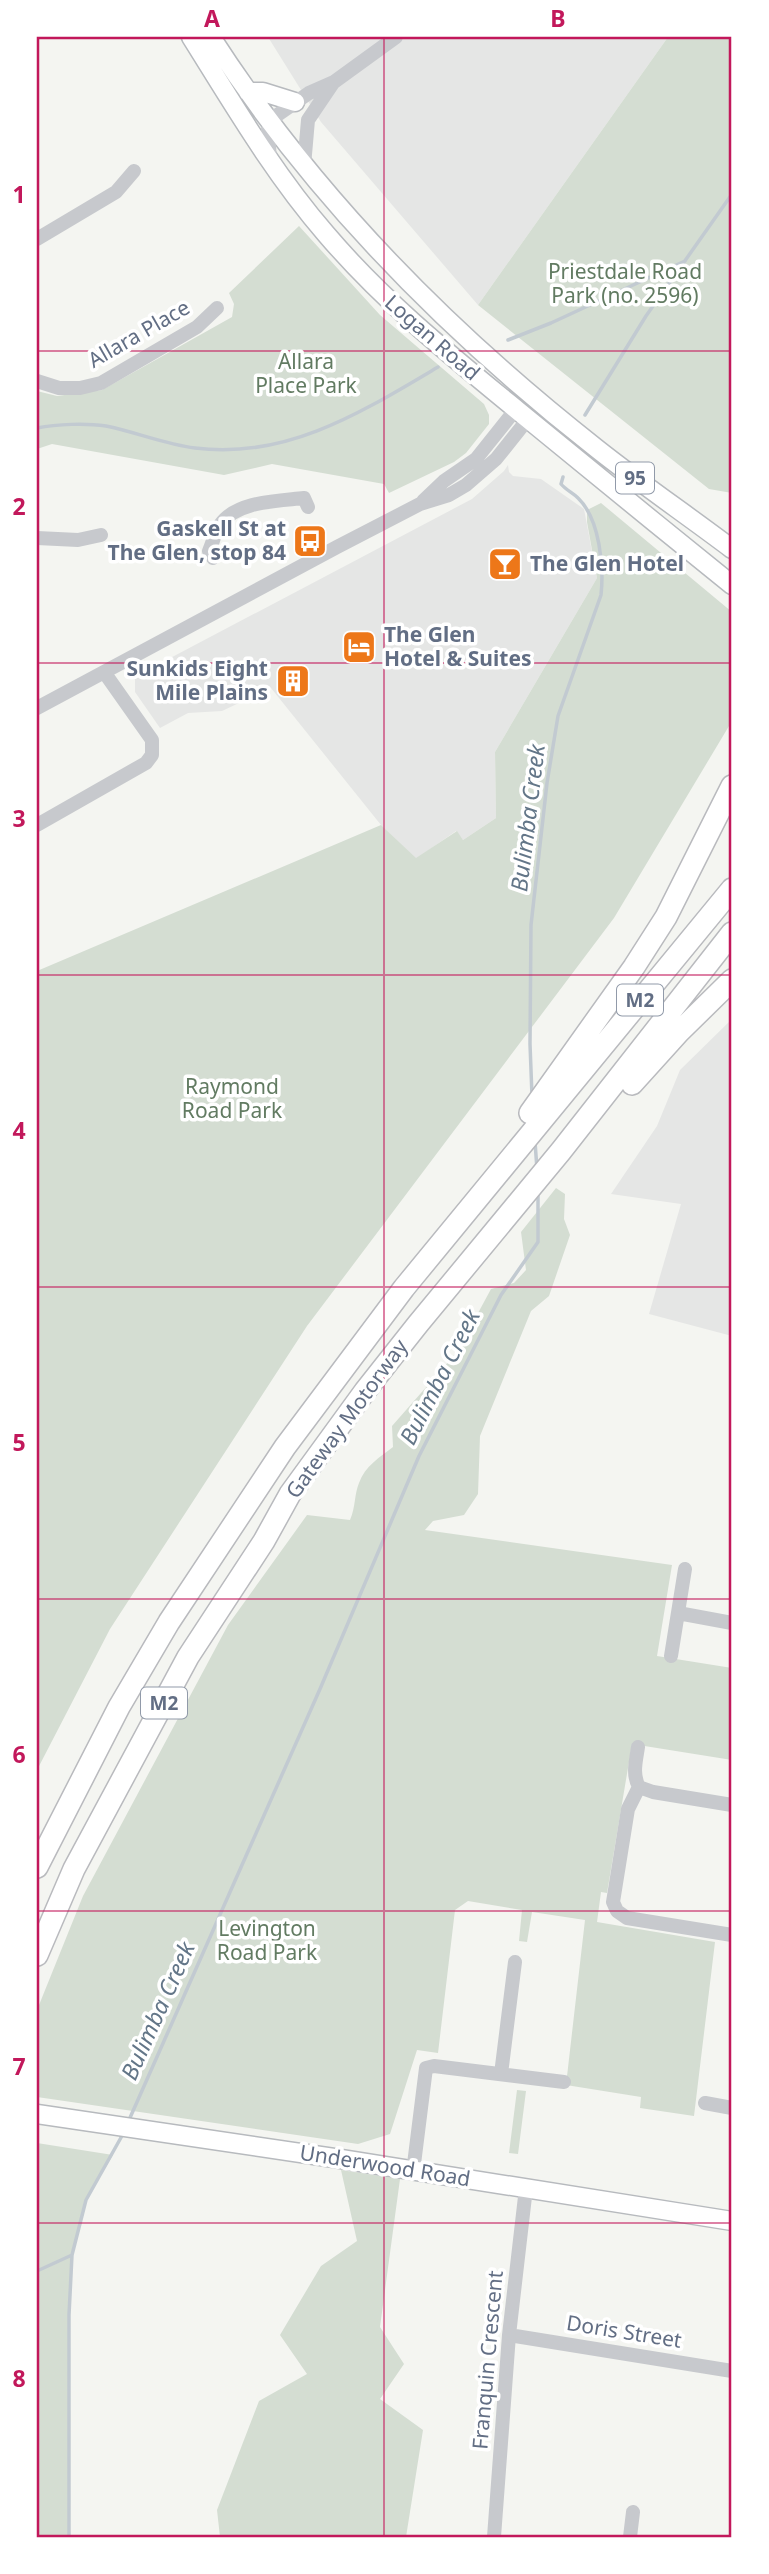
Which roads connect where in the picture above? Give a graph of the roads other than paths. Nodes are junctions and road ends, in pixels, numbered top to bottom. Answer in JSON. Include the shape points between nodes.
{"nodes":[{"id":1,"x":191,"y":37,"type":"edge"},
{"id":2,"x":211,"y":37,"type":"edge"},
{"id":3,"x":396,"y":37,"type":"edge"},
{"id":4,"x":334,"y":82,"type":"junction"},
{"id":5,"x":248,"y":92,"type":"junction"},
{"id":6,"x":295,"y":102,"type":"junction"},
{"id":7,"x":270,"y":122,"type":"junction"},
{"id":8,"x":270,"y":161,"type":"junction"},
{"id":9,"x":304,"y":166,"type":"junction"},
{"id":10,"x":134,"y":172,"type":"dead end"},
{"id":11,"x":37,"y":239,"type":"edge"},
{"id":12,"x":217,"y":308,"type":"dead end"},
{"id":13,"x":37,"y":381,"type":"edge"},
{"id":14,"x":535,"y":398,"type":"junction"},
{"id":15,"x":522,"y":414,"type":"junction"},
{"id":16,"x":515,"y":436,"type":"junction"},
{"id":17,"x":552,"y":439,"type":"junction"},
{"id":18,"x":420,"y":504,"type":"junction"},
{"id":19,"x":308,"y":507,"type":"dead end"},
{"id":20,"x":102,"y":535,"type":"dead end"},
{"id":21,"x":37,"y":538,"type":"edge"},
{"id":22,"x":732,"y":549,"type":"edge"},
{"id":23,"x":213,"y":558,"type":"dead end"},
{"id":24,"x":732,"y":585,"type":"edge"},
{"id":25,"x":104,"y":672,"type":"junction"},
{"id":26,"x":37,"y":708,"type":"edge"},
{"id":27,"x":732,"y":786,"type":"edge"},
{"id":28,"x":37,"y":825,"type":"edge"},
{"id":29,"x":732,"y":889,"type":"edge"},
{"id":30,"x":732,"y":933,"type":"edge"},
{"id":31,"x":732,"y":980,"type":"edge"},
{"id":32,"x":545,"y":1103,"type":"junction"},
{"id":33,"x":563,"y":1157,"type":"junction"},
{"id":34,"x":685,"y":1569,"type":"dead end"},
{"id":35,"x":678,"y":1613,"type":"junction"},
{"id":36,"x":732,"y":1623,"type":"edge"},
{"id":37,"x":671,"y":1656,"type":"dead end"},
{"id":38,"x":638,"y":1747,"type":"dead end"},
{"id":39,"x":639,"y":1787,"type":"junction"},
{"id":40,"x":732,"y":1805,"type":"edge"},
{"id":41,"x":37,"y":1867,"type":"edge"},
{"id":42,"x":732,"y":1935,"type":"edge"},
{"id":43,"x":37,"y":1955,"type":"edge"},
{"id":44,"x":515,"y":1962,"type":"dead end"},
{"id":45,"x":501,"y":2074,"type":"junction"},
{"id":46,"x":564,"y":2082,"type":"dead end"},
{"id":47,"x":705,"y":2103,"type":"dead end"},
{"id":48,"x":732,"y":2108,"type":"edge"},
{"id":49,"x":37,"y":2114,"type":"edge"},
{"id":50,"x":413,"y":2172,"type":"junction"},
{"id":51,"x":526,"y":2188,"type":"junction"},
{"id":52,"x":732,"y":2221,"type":"edge"},
{"id":53,"x":509,"y":2335,"type":"junction"},
{"id":54,"x":732,"y":2371,"type":"edge"},
{"id":55,"x":633,"y":2512,"type":"dead end"},
{"id":56,"x":494,"y":2537,"type":"edge"},
{"id":57,"x":630,"y":2537,"type":"edge"}],
"edges":[{"from":1,"to":8,"type":"main road","name":"Logan Road","number":"95"},
{"from":2,"to":5,"type":"main road","name":"Logan Road","number":"95"},
{"from":3,"to":4,"type":"street"},
{"from":4,"to":6,"type":"street"},
{"from":4,"to":9,"type":"street","via":[[308,120]]},
{"from":5,"to":6,"type":"main road"},
{"from":5,"to":7,"type":"main road","name":"Logan Road","number":"95"},
{"from":6,"to":7,"type":"street"},
{"from":7,"to":8,"type":"street"},
{"from":7,"to":9,"type":"main road","name":"Logan Road","number":"95"},
{"from":8,"to":15,"type":"main road","name":"Logan Road","number":"95","via":[[326,234],[381,294]]},
{"from":9,"to":14,"type":"main road","name":"Logan Road","number":"95","via":[[418,293]]},
{"from":10,"to":11,"type":"street","via":[[116,192]]},
{"from":12,"to":13,"type":"street","name":"Allara Place","via":[[197,327],[101,383],[80,388]]},
{"from":14,"to":15,"type":"main road"},
{"from":14,"to":22,"type":"main road","name":"Logan Road","number":"95"},
{"from":15,"to":16,"type":"street"},
{"from":15,"to":17,"type":"main road","name":"Logan Road","number":"95"},
{"from":15,"to":18,"type":"street"},
{"from":16,"to":17,"type":"street"},
{"from":16,"to":18,"type":"street","via":[[476,478],[449,495]]},
{"from":17,"to":24,"type":"main road","name":"Logan Road","number":"95"},
{"from":18,"to":25,"type":"street"},
{"from":19,"to":23,"type":"street","via":[[304,498],[254,503],[220,525],[209,551]]},
{"from":20,"to":21,"type":"street","via":[[78,540]]},
{"from":25,"to":26,"type":"street"},
{"from":25,"to":28,"type":"street","via":[[144,727],[154,746],[152,755],[146,763]]},
{"from":27,"to":32,"type":"highway","via":[[666,917]]},
{"from":29,"to":32,"type":"highway","name":"Gateway Motorway","number":"M2"},
{"from":30,"to":33,"type":"highway","name":"Gateway Motorway","number":"M2"},
{"from":31,"to":33,"type":"highway"},
{"from":32,"to":41,"type":"highway","name":"Gateway Motorway","number":"M2","via":[[514,1152],[285,1447],[169,1622],[119,1707]]},
{"from":33,"to":43,"type":"highway","name":"Gateway Motorway","number":"M2","via":[[512,1210],[365,1391],[290,1494],[188,1657],[74,1869]]},
{"from":34,"to":35,"type":"street"},
{"from":35,"to":36,"type":"street"},
{"from":35,"to":37,"type":"street"},
{"from":38,"to":39,"type":"street","via":[[635,1779]]},
{"from":39,"to":40,"type":"street"},
{"from":39,"to":42,"type":"street","via":[[628,1809],[613,1902],[617,1911],[627,1918]]},
{"from":44,"to":45,"type":"street"},
{"from":45,"to":46,"type":"street"},
{"from":45,"to":50,"type":"street","via":[[426,2068]]},
{"from":47,"to":48,"type":"street"},
{"from":49,"to":50,"type":"main road","name":"Underwood Road"},
{"from":50,"to":51,"type":"main road","name":"Underwood Road"},
{"from":51,"to":52,"type":"main road","name":"Underwood Road"},
{"from":51,"to":53,"type":"street","name":"Franquin Crescent"},
{"from":53,"to":54,"type":"street","name":"Doris Street"},
{"from":53,"to":56,"type":"street","name":"Franquin Crescent"},
{"from":55,"to":57,"type":"street"}]}
